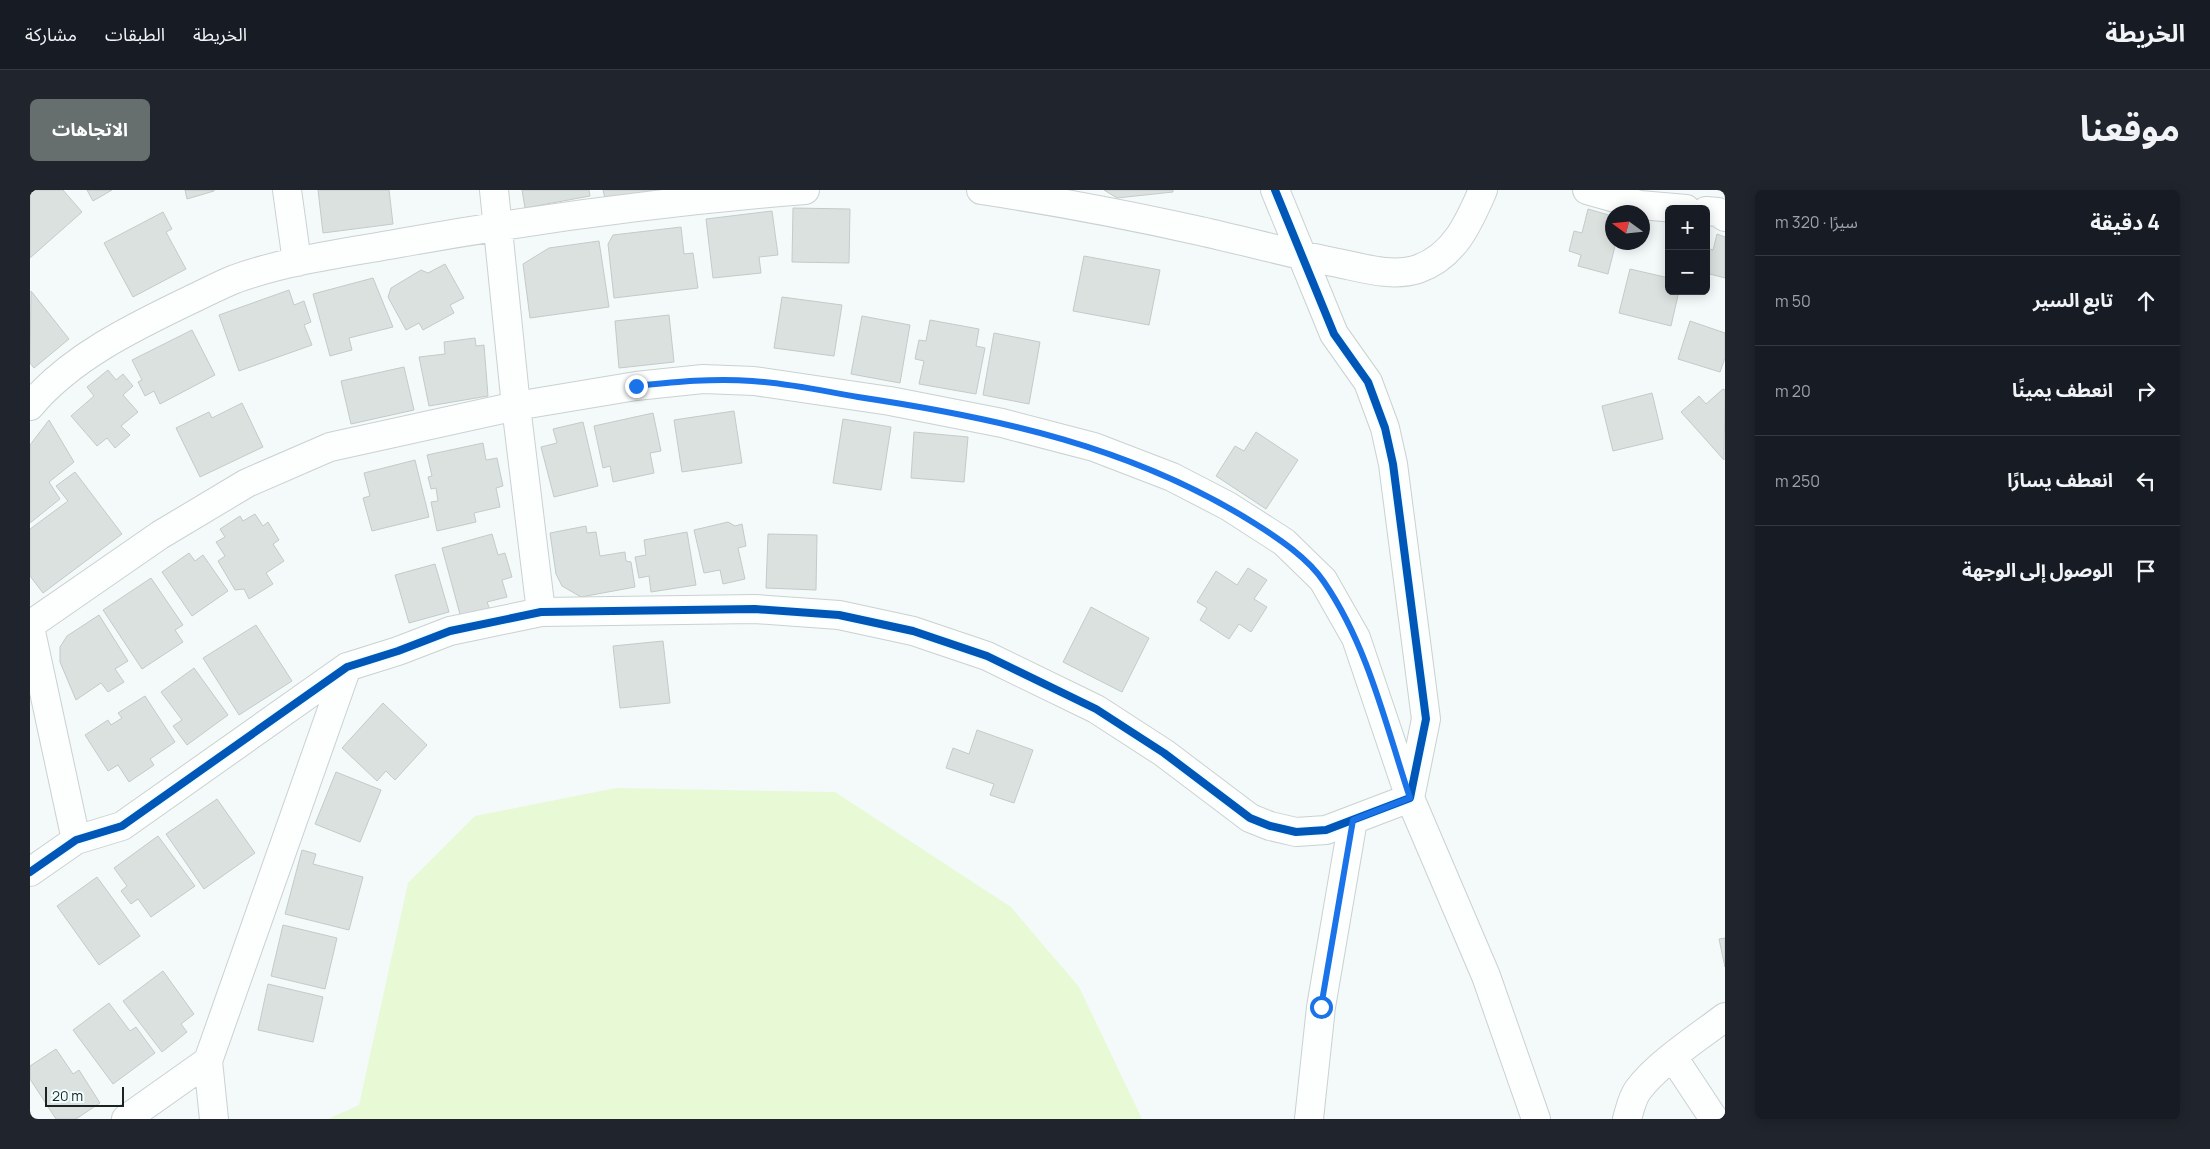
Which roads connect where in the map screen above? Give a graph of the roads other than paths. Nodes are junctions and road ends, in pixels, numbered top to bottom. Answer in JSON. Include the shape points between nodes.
{"nodes":[{"id":1,"x":287,"y":190,"type":"edge"},
{"id":2,"x":494,"y":190,"type":"edge"},
{"id":3,"x":805,"y":190,"type":"edge"},
{"id":4,"x":982,"y":190,"type":"edge"},
{"id":5,"x":1275,"y":190,"type":"edge"},
{"id":6,"x":1483,"y":190,"type":"edge"},
{"id":7,"x":1587,"y":190,"type":"edge"},
{"id":8,"x":1665,"y":207,"type":"edge"},
{"id":9,"x":497,"y":225,"type":"junction"},
{"id":10,"x":1301,"y":255,"type":"junction"},
{"id":11,"x":297,"y":262,"type":"junction"},
{"id":12,"x":30,"y":406,"type":"edge"},
{"id":13,"x":516,"y":406,"type":"junction"},
{"id":14,"x":541,"y":612,"type":"junction"},
{"id":15,"x":30,"y":626,"type":"edge"},
{"id":16,"x":347,"y":667,"type":"junction"},
{"id":17,"x":1410,"y":798,"type":"junction"},
{"id":18,"x":1353,"y":820,"type":"junction"},
{"id":19,"x":76,"y":840,"type":"junction"},
{"id":20,"x":30,"y":872,"type":"edge"},
{"id":21,"x":1725,"y":1017,"type":"edge"},
{"id":22,"x":1673,"y":1057,"type":"junction"},
{"id":23,"x":208,"y":1061,"type":"junction"},
{"id":24,"x":126,"y":1119,"type":"edge"},
{"id":25,"x":214,"y":1119,"type":"edge"},
{"id":26,"x":1309,"y":1119,"type":"edge"},
{"id":27,"x":1536,"y":1119,"type":"edge"},
{"id":28,"x":1627,"y":1119,"type":"edge"},
{"id":29,"x":1714,"y":1119,"type":"edge"}],
"edges":[{"from":1,"to":11,"type":"street"},
{"from":2,"to":9,"type":"street"},
{"from":3,"to":9,"type":"street"},
{"from":4,"to":10,"type":"street","via":[[1065,203]]},
{"from":5,"to":10,"type":"street"},
{"from":6,"to":10,"type":"street","via":[[1466,230],[1444,255],[1419,269],[1377,271]]},
{"from":7,"to":8,"type":"street","via":[[1640,205]]},
{"from":9,"to":11,"type":"street"},
{"from":9,"to":13,"type":"street"},
{"from":10,"to":17,"type":"street","via":[[1334,334],[1368,382],[1394,464],[1426,719]]},
{"from":11,"to":12,"type":"street","via":[[235,279],[156,317],[87,356],[48,385]]},
{"from":13,"to":14,"type":"street"},
{"from":13,"to":15,"type":"street","via":[[330,447],[247,483],[160,535]]},
{"from":13,"to":17,"type":"street","via":[[636,386],[704,379],[754,381],[890,401],[1002,423],[1094,447],[1172,477],[1228,506],[1284,542],[1323,580],[1356,638]]},
{"from":14,"to":16,"type":"street","via":[[450,631]]},
{"from":14,"to":18,"type":"street","via":[[755,609],[839,615],[913,631],[987,656],[1096,709],[1164,753],[1250,818],[1296,832],[1326,830]]},
{"from":15,"to":19,"type":"street"},
{"from":16,"to":19,"type":"street","via":[[122,826]]},
{"from":16,"to":23,"type":"street"},
{"from":17,"to":18,"type":"street"},
{"from":17,"to":27,"type":"street","via":[[1486,976]]},
{"from":18,"to":26,"type":"street","via":[[1321,1007]]},
{"from":19,"to":20,"type":"street"},
{"from":21,"to":22,"type":"street"},
{"from":22,"to":28,"type":"street","via":[[1638,1091]]},
{"from":22,"to":29,"type":"street"},
{"from":23,"to":24,"type":"street"},
{"from":23,"to":25,"type":"street"}]}
